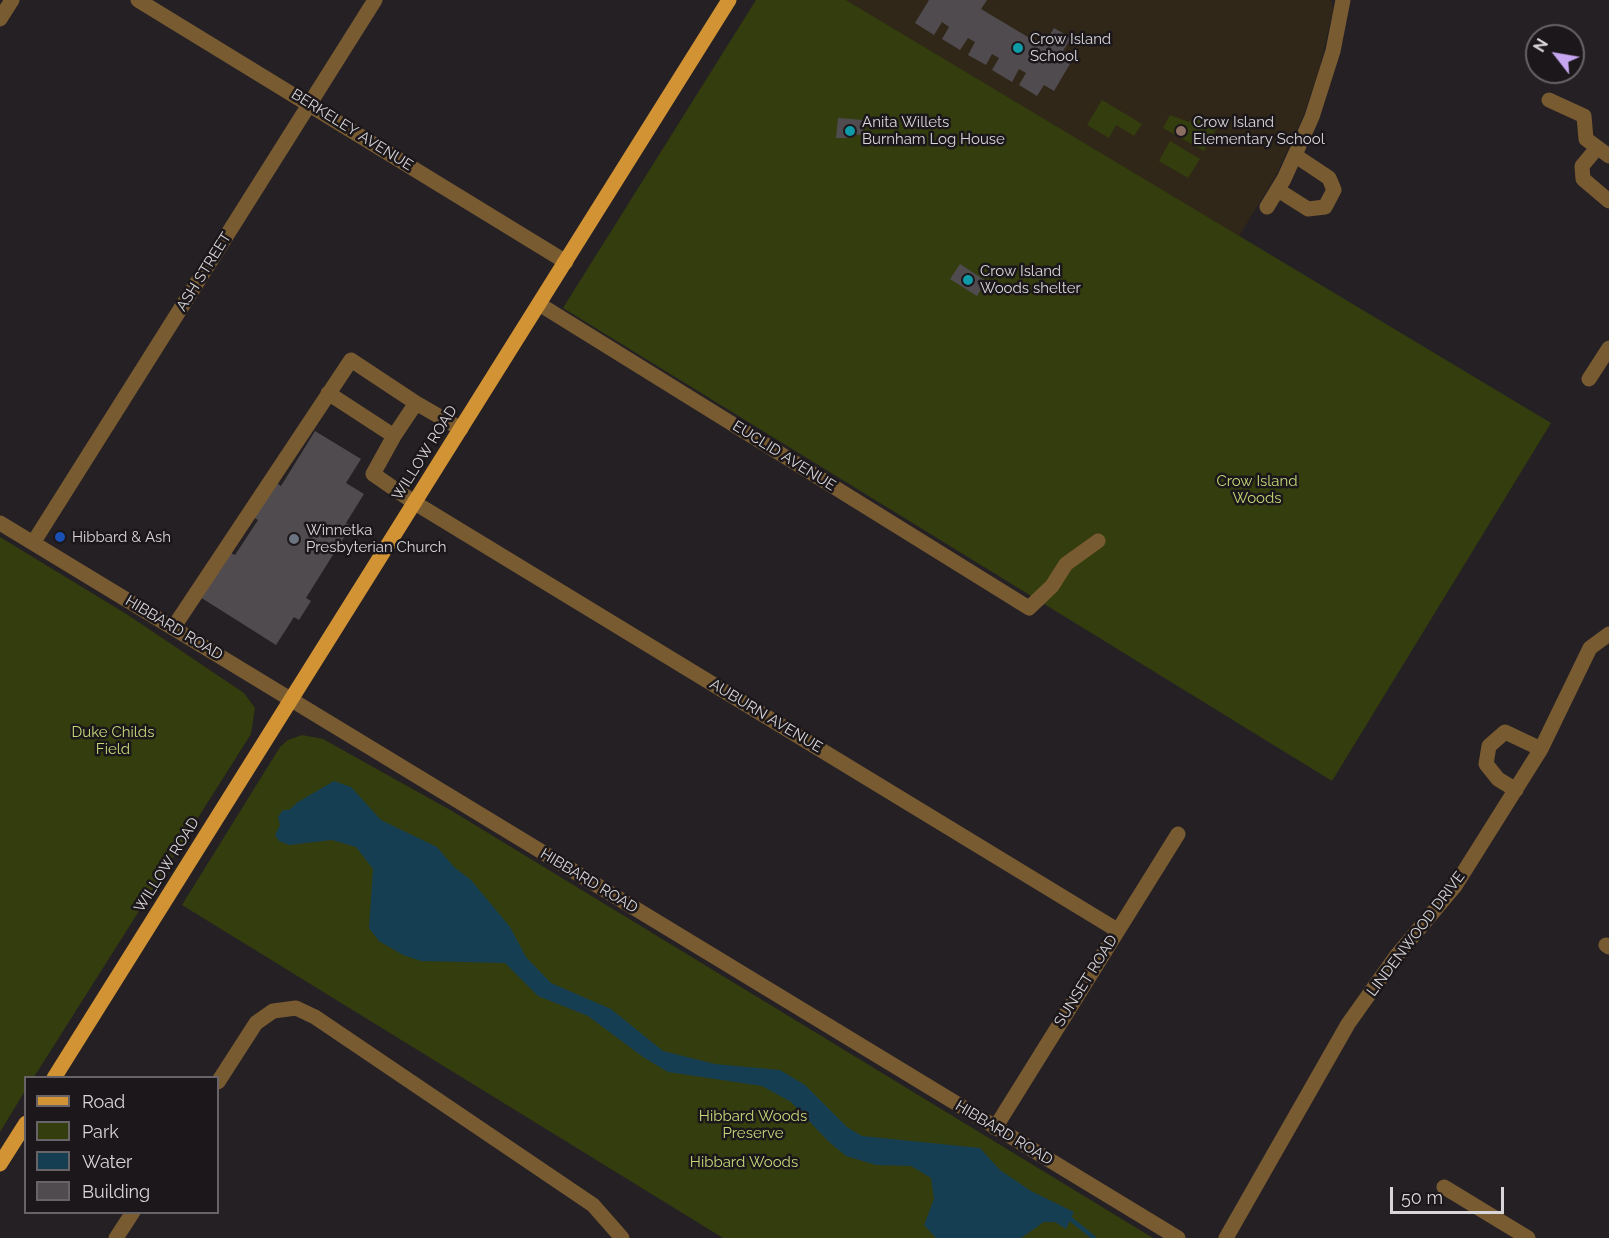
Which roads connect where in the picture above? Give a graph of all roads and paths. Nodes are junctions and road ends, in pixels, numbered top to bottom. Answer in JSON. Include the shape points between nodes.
{"nodes":[{"id":1,"x":12,"y":0,"type":"edge"},
{"id":2,"x":138,"y":0,"type":"edge"},
{"id":3,"x":375,"y":0,"type":"edge"},
{"id":4,"x":729,"y":0,"type":"edge"},
{"id":5,"x":1343,"y":0,"type":"edge"},
{"id":6,"x":0,"y":19,"type":"edge"},
{"id":7,"x":1549,"y":100,"type":"dead end"},
{"id":8,"x":310,"y":104,"type":"junction"},
{"id":9,"x":1603,"y":152,"type":"edge"},
{"id":10,"x":1296,"y":156,"type":"junction"},
{"id":11,"x":1278,"y":190,"type":"junction"},
{"id":12,"x":1609,"y":201,"type":"edge"},
{"id":13,"x":1267,"y":207,"type":"dead end"},
{"id":14,"x":566,"y":261,"type":"junction"},
{"id":15,"x":539,"y":304,"type":"junction"},
{"id":16,"x":1609,"y":348,"type":"edge"},
{"id":17,"x":1589,"y":379,"type":"dead end"},
{"id":18,"x":328,"y":393,"type":"junction"},
{"id":19,"x":416,"y":403,"type":"junction"},
{"id":20,"x":461,"y":429,"type":"junction"},
{"id":21,"x":394,"y":436,"type":"junction"},
{"id":22,"x":415,"y":503,"type":"junction"},
{"id":23,"x":0,"y":523,"type":"edge"},
{"id":24,"x":1098,"y":541,"type":"dead end"},
{"id":25,"x":33,"y":543,"type":"junction"},
{"id":26,"x":173,"y":628,"type":"junction"},
{"id":27,"x":1609,"y":634,"type":"edge"},
{"id":28,"x":292,"y":700,"type":"junction"},
{"id":29,"x":1541,"y":749,"type":"junction"},
{"id":30,"x":1516,"y":790,"type":"junction"},
{"id":31,"x":1178,"y":834,"type":"dead end"},
{"id":32,"x":1117,"y":930,"type":"junction"},
{"id":33,"x":55,"y":1076,"type":"edge"},
{"id":34,"x":219,"y":1080,"type":"edge"},
{"id":35,"x":24,"y":1126,"type":"edge"},
{"id":36,"x":995,"y":1128,"type":"junction"},
{"id":37,"x":0,"y":1164,"type":"edge"},
{"id":38,"x":1444,"y":1187,"type":"dead end"},
{"id":39,"x":132,"y":1214,"type":"edge"},
{"id":40,"x":116,"y":1238,"type":"edge"},
{"id":41,"x":622,"y":1238,"type":"edge"},
{"id":42,"x":1178,"y":1238,"type":"edge"},
{"id":43,"x":1226,"y":1238,"type":"edge"},
{"id":44,"x":1528,"y":1238,"type":"edge"}],
"edges":[{"from":1,"to":6,"type":"street"},
{"from":2,"to":8,"type":"street","name":"BERKELEY AVENUE"},
{"from":3,"to":8,"type":"street","name":"ASH STREET"},
{"from":4,"to":14,"type":"main road","name":"WILLOW ROAD"},
{"from":5,"to":10,"type":"street","via":[[1333,51]]},
{"from":7,"to":9,"type":"street","via":[[1584,116],[1586,139]]},
{"from":8,"to":14,"type":"street","name":"BERKELEY AVENUE"},
{"from":8,"to":25,"type":"street","name":"ASH STREET"},
{"from":9,"to":12,"type":"street","via":[[1582,166],[1583,179]]},
{"from":10,"to":11,"type":"street"},
{"from":10,"to":11,"type":"street","via":[[1329,178],[1334,190],[1325,207],[1308,209]]},
{"from":11,"to":13,"type":"street"},
{"from":14,"to":15,"type":"main road","name":"WILLOW ROAD"},
{"from":15,"to":20,"type":"main road","name":"WILLOW ROAD"},
{"from":15,"to":24,"type":"street","name":"EUCLID AVENUE","via":[[1029,608],[1052,586],[1066,564]]},
{"from":16,"to":17,"type":"street"},
{"from":18,"to":19,"type":"street","via":[[351,360]]},
{"from":18,"to":21,"type":"street"},
{"from":18,"to":26,"type":"street"},
{"from":19,"to":20,"type":"street"},
{"from":19,"to":21,"type":"street"},
{"from":20,"to":22,"type":"main road","name":"WILLOW ROAD"},
{"from":21,"to":22,"type":"street","name":"AUBURN AVENUE","via":[[373,474]]},
{"from":22,"to":28,"type":"main road","name":"WILLOW ROAD"},
{"from":22,"to":32,"type":"street","name":"AUBURN AVENUE"},
{"from":23,"to":25,"type":"street","name":"HIBBARD ROAD"},
{"from":25,"to":26,"type":"street","name":"HIBBARD ROAD"},
{"from":26,"to":28,"type":"street","name":"HIBBARD ROAD"},
{"from":27,"to":29,"type":"street","name":"LINDENWOOD DRIVE","via":[[1590,648]]},
{"from":28,"to":33,"type":"main road","name":"WILLOW ROAD"},
{"from":28,"to":36,"type":"street","name":"HIBBARD ROAD"},
{"from":29,"to":30,"type":"street","name":"LINDENWOOD DRIVE"},
{"from":29,"to":30,"type":"street","via":[[1505,732],[1489,746],[1486,764],[1498,779]]},
{"from":30,"to":43,"type":"street","name":"LINDENWOOD DRIVE","via":[[1455,886],[1397,955],[1348,1024]]},
{"from":31,"to":32,"type":"street","name":"SUNSET ROAD"},
{"from":32,"to":36,"type":"street","name":"SUNSET ROAD"},
{"from":34,"to":41,"type":"street","via":[[256,1023],[273,1011],[296,1008],[315,1017],[593,1205]]},
{"from":35,"to":37,"type":"main road"},
{"from":36,"to":42,"type":"street","name":"HIBBARD ROAD"},
{"from":38,"to":44,"type":"street"},
{"from":39,"to":40,"type":"street"}]}
